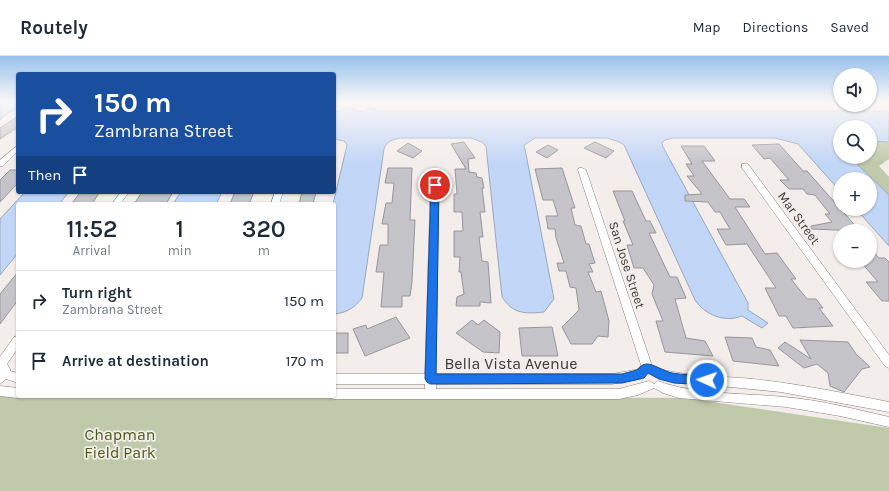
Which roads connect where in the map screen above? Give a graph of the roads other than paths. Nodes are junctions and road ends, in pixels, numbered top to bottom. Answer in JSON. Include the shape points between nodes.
{"nodes":[{"id":1,"x":16,"y":149,"type":"edge"},
{"id":2,"x":0,"y":164,"type":"edge"},
{"id":3,"x":745,"y":166,"type":"dead end"},
{"id":4,"x":582,"y":170,"type":"dead end"},
{"id":5,"x":435,"y":171,"type":"dead end"},
{"id":6,"x":16,"y":344,"type":"edge"},
{"id":7,"x":889,"y":363,"type":"edge"},
{"id":8,"x":1,"y":371,"type":"edge"},
{"id":9,"x":644,"y":372,"type":"junction"},
{"id":10,"x":16,"y":377,"type":"edge"},
{"id":11,"x":336,"y":379,"type":"edge"},
{"id":12,"x":430,"y":379,"type":"junction"},
{"id":13,"x":655,"y":382,"type":"junction"},
{"id":14,"x":0,"y":391,"type":"edge"},
{"id":15,"x":16,"y":393,"type":"edge"},
{"id":16,"x":336,"y":394,"type":"edge"},
{"id":17,"x":430,"y":394,"type":"junction"},
{"id":18,"x":889,"y":407,"type":"edge"},
{"id":19,"x":889,"y":422,"type":"edge"}],
"edges":[{"from":1,"to":2,"type":"street"},
{"from":3,"to":7,"type":"street","name":"Mar Street"},
{"from":4,"to":9,"type":"street","name":"San Jose Street"},
{"from":5,"to":12,"type":"street"},
{"from":6,"to":8,"type":"street"},
{"from":8,"to":10,"type":"street"},
{"from":9,"to":12,"type":"street","name":"Bella Vista Avenue","via":[[612,379]]},
{"from":9,"to":13,"type":"street","via":[[654,370]]},
{"from":9,"to":13,"type":"street","via":[[642,381]]},
{"from":11,"to":12,"type":"street","name":"Bella Vista Avenue"},
{"from":12,"to":17,"type":"street"},
{"from":13,"to":17,"type":"street","via":[[638,390],[619,394]]},
{"from":13,"to":18,"type":"street","via":[[680,379],[773,386]]},
{"from":13,"to":19,"type":"street","via":[[666,390],[679,393],[786,402]]},
{"from":14,"to":15,"type":"street"},
{"from":16,"to":17,"type":"street"}]}
